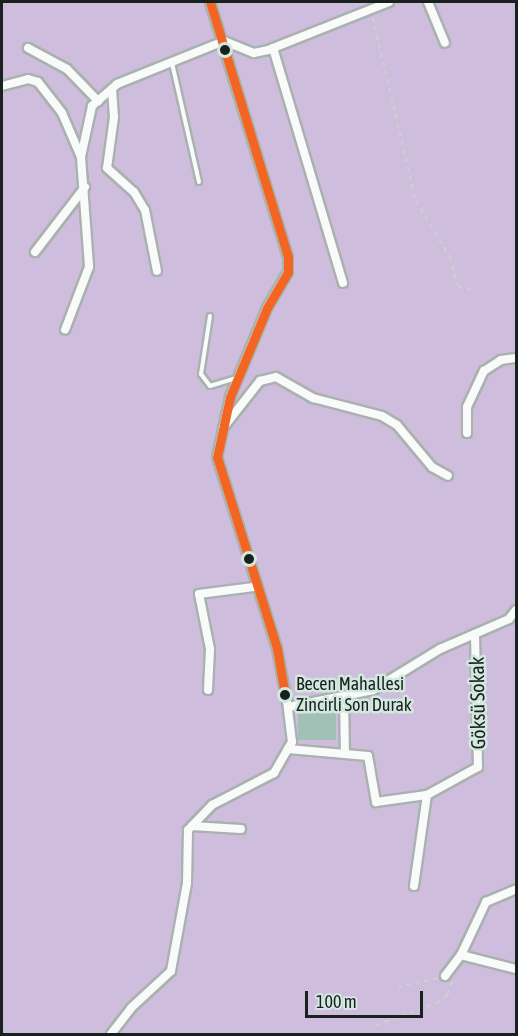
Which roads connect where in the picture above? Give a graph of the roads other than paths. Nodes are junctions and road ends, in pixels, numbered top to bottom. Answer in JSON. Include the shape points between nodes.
{"nodes":[{"id":1,"x":210,"y":2,"type":"edge"},
{"id":2,"x":389,"y":2,"type":"edge"},
{"id":3,"x":428,"y":2,"type":"edge"},
{"id":4,"x":224,"y":41,"type":"junction"},
{"id":5,"x":445,"y":43,"type":"dead end"},
{"id":6,"x":28,"y":48,"type":"dead end"},
{"id":7,"x":273,"y":48,"type":"junction"},
{"id":8,"x":171,"y":60,"type":"junction"},
{"id":9,"x":2,"y":86,"type":"edge"},
{"id":10,"x":112,"y":89,"type":"junction"},
{"id":11,"x":98,"y":100,"type":"junction"},
{"id":12,"x":81,"y":157,"type":"junction"},
{"id":13,"x":199,"y":182,"type":"dead end"},
{"id":14,"x":85,"y":187,"type":"junction"},
{"id":15,"x":35,"y":252,"type":"dead end"},
{"id":16,"x":157,"y":271,"type":"dead end"},
{"id":17,"x":343,"y":283,"type":"dead end"},
{"id":18,"x":210,"y":316,"type":"dead end"},
{"id":19,"x":65,"y":330,"type":"dead end"},
{"id":20,"x":516,"y":358,"type":"edge"},
{"id":21,"x":238,"y":377,"type":"junction"},
{"id":22,"x":220,"y":432,"type":"junction"},
{"id":23,"x":467,"y":433,"type":"dead end"},
{"id":24,"x":448,"y":476,"type":"dead end"},
{"id":25,"x":254,"y":587,"type":"junction"},
{"id":26,"x":516,"y":610,"type":"edge"},
{"id":27,"x":475,"y":634,"type":"junction"},
{"id":28,"x":208,"y":690,"type":"dead end"},
{"id":29,"x":344,"y":698,"type":"junction"},
{"id":30,"x":288,"y":707,"type":"junction"},
{"id":31,"x":288,"y":749,"type":"junction"},
{"id":32,"x":345,"y":754,"type":"junction"},
{"id":33,"x":427,"y":795,"type":"junction"},
{"id":34,"x":192,"y":826,"type":"junction"},
{"id":35,"x":241,"y":829,"type":"dead end"},
{"id":36,"x":414,"y":886,"type":"dead end"},
{"id":37,"x":516,"y":889,"type":"edge"},
{"id":38,"x":461,"y":955,"type":"junction"},
{"id":39,"x":516,"y":969,"type":"edge"},
{"id":40,"x":445,"y":976,"type":"road end"},
{"id":41,"x":111,"y":1035,"type":"edge"}],
"edges":[{"from":1,"to":4,"type":"street"},
{"from":2,"to":7,"type":"street"},
{"from":3,"to":5,"type":"street"},
{"from":4,"to":7,"type":"street","via":[[254,53]]},
{"from":4,"to":8,"type":"street"},
{"from":4,"to":21,"type":"street","via":[[288,257],[288,272],[267,308]]},
{"from":6,"to":11,"type":"street","via":[[67,69]]},
{"from":7,"to":17,"type":"street"},
{"from":8,"to":10,"type":"street"},
{"from":8,"to":13,"type":"lane"},
{"from":9,"to":12,"type":"street","via":[[28,79],[38,82],[62,112]]},
{"from":10,"to":11,"type":"street"},
{"from":10,"to":16,"type":"street","via":[[114,117],[107,168],[134,192],[145,210]]},
{"from":11,"to":12,"type":"street","via":[[92,106]]},
{"from":12,"to":14,"type":"street"},
{"from":14,"to":15,"type":"street"},
{"from":14,"to":19,"type":"street","via":[[89,267]]},
{"from":18,"to":21,"type":"lane","via":[[201,374],[210,386]]},
{"from":20,"to":23,"type":"street","via":[[501,360],[484,371],[467,407]]},
{"from":21,"to":22,"type":"street"},
{"from":22,"to":24,"type":"street","via":[[260,381],[276,377],[312,398],[382,416],[398,425],[432,467]]},
{"from":22,"to":25,"type":"street","via":[[217,457]]},
{"from":25,"to":28,"type":"street","via":[[199,594],[210,650]]},
{"from":25,"to":30,"type":"street","via":[[277,649]]},
{"from":26,"to":27,"type":"street","via":[[509,619]]},
{"from":27,"to":29,"type":"street","via":[[373,690]]},
{"from":27,"to":33,"type":"street","name":"Göksü Sokak","via":[[478,767]]},
{"from":29,"to":30,"type":"street"},
{"from":29,"to":32,"type":"street"},
{"from":30,"to":31,"type":"street","via":[[292,742]]},
{"from":31,"to":32,"type":"street"},
{"from":31,"to":34,"type":"street","via":[[274,773],[212,805]]},
{"from":32,"to":33,"type":"street","via":[[368,756],[376,802]]},
{"from":33,"to":36,"type":"street"},
{"from":34,"to":35,"type":"street"},
{"from":34,"to":41,"type":"street","via":[[171,971],[131,1008]]},
{"from":37,"to":38,"type":"street","via":[[486,902]]},
{"from":38,"to":39,"type":"street"},
{"from":38,"to":40,"type":"street"}]}
